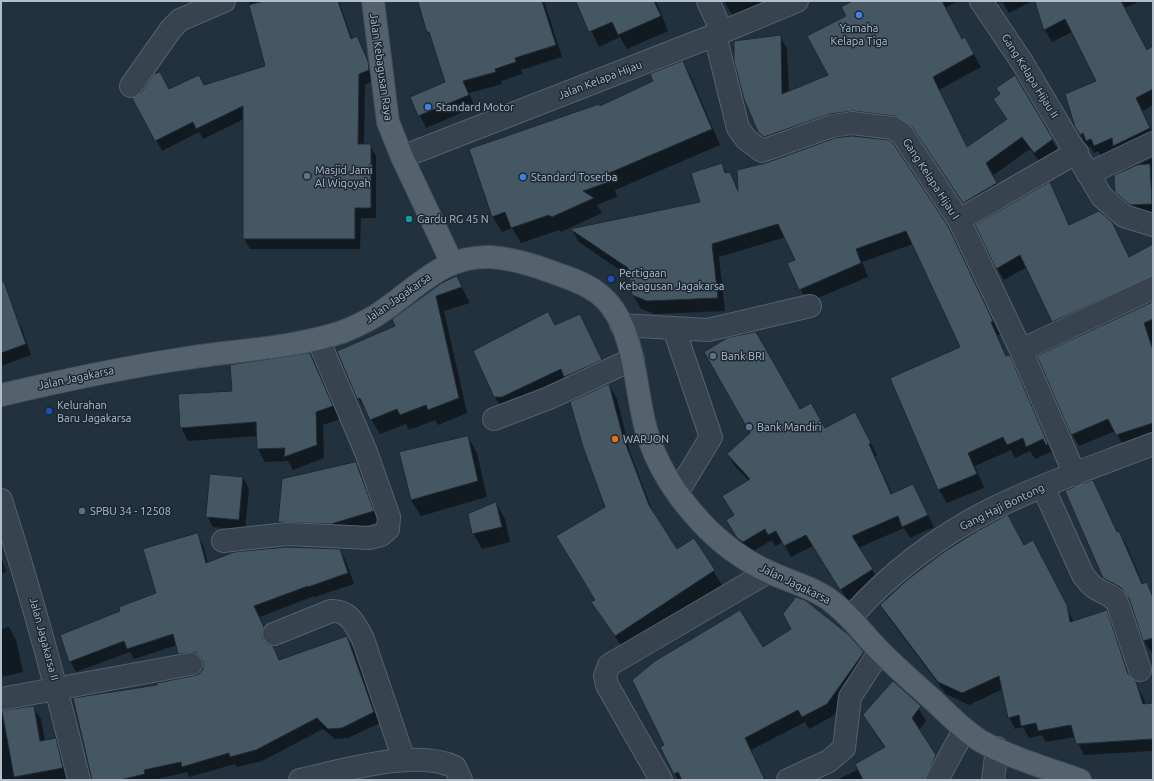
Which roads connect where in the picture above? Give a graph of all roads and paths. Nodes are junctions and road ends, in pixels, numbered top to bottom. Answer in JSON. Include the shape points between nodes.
{"nodes":[{"id":1,"x":224,"y":1,"type":"edge"},
{"id":2,"x":372,"y":1,"type":"edge"},
{"id":3,"x":708,"y":1,"type":"edge"},
{"id":4,"x":797,"y":1,"type":"edge"},
{"id":5,"x":981,"y":1,"type":"edge"},
{"id":6,"x":719,"y":34,"type":"junction"},
{"id":7,"x":131,"y":86,"type":"dead end"},
{"id":8,"x":1153,"y":143,"type":"edge"},
{"id":9,"x":1077,"y":152,"type":"junction"},
{"id":10,"x":402,"y":157,"type":"junction"},
{"id":11,"x":1088,"y":174,"type":"junction"},
{"id":12,"x":959,"y":220,"type":"junction"},
{"id":13,"x":1153,"y":225,"type":"edge"},
{"id":14,"x":452,"y":262,"type":"junction"},
{"id":15,"x":1153,"y":288,"type":"edge"},
{"id":16,"x":810,"y":306,"type":"dead end"},
{"id":17,"x":621,"y":325,"type":"junction"},
{"id":18,"x":674,"y":329,"type":"junction"},
{"id":19,"x":318,"y":338,"type":"junction"},
{"id":20,"x":1022,"y":350,"type":"junction"},
{"id":21,"x":633,"y":360,"type":"junction"},
{"id":22,"x":1,"y":395,"type":"edge"},
{"id":23,"x":494,"y":419,"type":"dead end"},
{"id":24,"x":1153,"y":444,"type":"edge"},
{"id":25,"x":1075,"y":475,"type":"junction"},
{"id":26,"x":1043,"y":486,"type":"junction"},
{"id":27,"x":677,"y":493,"type":"junction"},
{"id":28,"x":1,"y":500,"type":"edge"},
{"id":29,"x":223,"y":541,"type":"dead end"},
{"id":30,"x":768,"y":572,"type":"junction"},
{"id":31,"x":851,"y":617,"type":"junction"},
{"id":32,"x":274,"y":634,"type":"dead end"},
{"id":33,"x":880,"y":651,"type":"junction"},
{"id":34,"x":191,"y":664,"type":"dead end"},
{"id":35,"x":1140,"y":670,"type":"dead end"},
{"id":36,"x":57,"y":688,"type":"junction"},
{"id":37,"x":1,"y":699,"type":"edge"},
{"id":38,"x":964,"y":730,"type":"junction"},
{"id":39,"x":997,"y":748,"type":"junction"},
{"id":40,"x":404,"y":760,"type":"junction"},
{"id":41,"x":1053,"y":775,"type":"edge"},
{"id":42,"x":79,"y":780,"type":"edge"},
{"id":43,"x":300,"y":780,"type":"edge"},
{"id":44,"x":461,"y":780,"type":"edge"},
{"id":45,"x":661,"y":780,"type":"edge"},
{"id":46,"x":788,"y":780,"type":"edge"},
{"id":47,"x":937,"y":780,"type":"edge"},
{"id":48,"x":993,"y":780,"type":"edge"},
{"id":49,"x":1080,"y":780,"type":"edge"}],
"edges":[{"from":1,"to":7,"type":"street","via":[[180,20]]},
{"from":2,"to":10,"type":"main road","name":"Jalan Kebagusan Raya","via":[[388,122]]},
{"from":3,"to":6,"type":"street"},
{"from":4,"to":6,"type":"street","name":"Jalan Kelapa Hijau"},
{"from":5,"to":9,"type":"street","name":"Gang Kelapa Hijau II"},
{"from":6,"to":10,"type":"street","name":"Jalan Kelapa Hijau"},
{"from":6,"to":12,"type":"street","name":"Gang Kelapa Hijau I","via":[[738,128],[746,139],[762,151],[832,126],[852,123],[893,128],[902,134]]},
{"from":8,"to":11,"type":"street"},
{"from":9,"to":11,"type":"street","name":"Gang Kelapa Hijau II"},
{"from":9,"to":12,"type":"street"},
{"from":10,"to":14,"type":"main road","name":"Jalan Kebagusan Raya"},
{"from":11,"to":13,"type":"street","name":"Gang Kelapa Hijau II","via":[[1102,197],[1124,216]]},
{"from":12,"to":20,"type":"street","name":"Gang Kelapa Hijau I"},
{"from":14,"to":17,"type":"main road","name":"Jalan Jagakarsa","via":[[487,257],[527,262],[575,280],[598,293],[613,307]]},
{"from":14,"to":19,"type":"main road","name":"Jalan Jagakarsa","via":[[366,322]]},
{"from":15,"to":20,"type":"street"},
{"from":16,"to":18,"type":"street","via":[[708,330]]},
{"from":17,"to":18,"type":"street"},
{"from":17,"to":21,"type":"main road","name":"Jalan Jagakarsa"},
{"from":18,"to":27,"type":"street","via":[[711,437]]},
{"from":19,"to":22,"type":"main road","name":"Jalan Jagakarsa","via":[[299,343],[183,358],[88,374]]},
{"from":19,"to":29,"type":"street","via":[[366,452],[388,516],[388,529],[381,535],[370,538],[287,534]]},
{"from":20,"to":25,"type":"street","name":"Gang Kelapa Hijau I"},
{"from":21,"to":23,"type":"street","via":[[549,398]]},
{"from":21,"to":27,"type":"main road","name":"Jalan Jagakarsa","via":[[642,414],[649,437],[658,461]]},
{"from":24,"to":25,"type":"street","name":"Gang Haji Bontong"},
{"from":25,"to":26,"type":"street","name":"Gang Haji Bontong"},
{"from":26,"to":31,"type":"street","name":"Gang Haji Bontong","via":[[952,530],[868,597]]},
{"from":26,"to":35,"type":"street","via":[[1083,575],[1090,584],[1099,591],[1113,596],[1117,602]]},
{"from":27,"to":30,"type":"main road","name":"Jalan Jagakarsa","via":[[718,539]]},
{"from":28,"to":36,"type":"street","name":"Jalan Jagakarsa II"},
{"from":30,"to":31,"type":"main road","name":"Jalan Jagakarsa","via":[[827,598]]},
{"from":30,"to":45,"type":"street","via":[[610,665],[605,676],[607,684]]},
{"from":31,"to":33,"type":"main road","name":"Jalan Jagakarsa"},
{"from":32,"to":40,"type":"street","via":[[331,611],[339,610],[353,620],[363,638]]},
{"from":33,"to":38,"type":"main road","name":"Jalan Jagakarsa"},
{"from":33,"to":46,"type":"street","via":[[850,697],[844,748],[829,760]]},
{"from":34,"to":36,"type":"street"},
{"from":36,"to":37,"type":"street"},
{"from":36,"to":42,"type":"street","name":"Jalan Jagakarsa II"},
{"from":38,"to":39,"type":"main road","name":"Jalan Jagakarsa"},
{"from":38,"to":47,"type":"street"},
{"from":39,"to":41,"type":"main road","name":"Jalan Jagakarsa"},
{"from":39,"to":48,"type":"street"},
{"from":40,"to":43,"type":"street","via":[[372,763]]},
{"from":40,"to":44,"type":"street","via":[[447,763],[456,767]]},
{"from":41,"to":49,"type":"main road","name":"Jalan Jagakarsa"}]}
